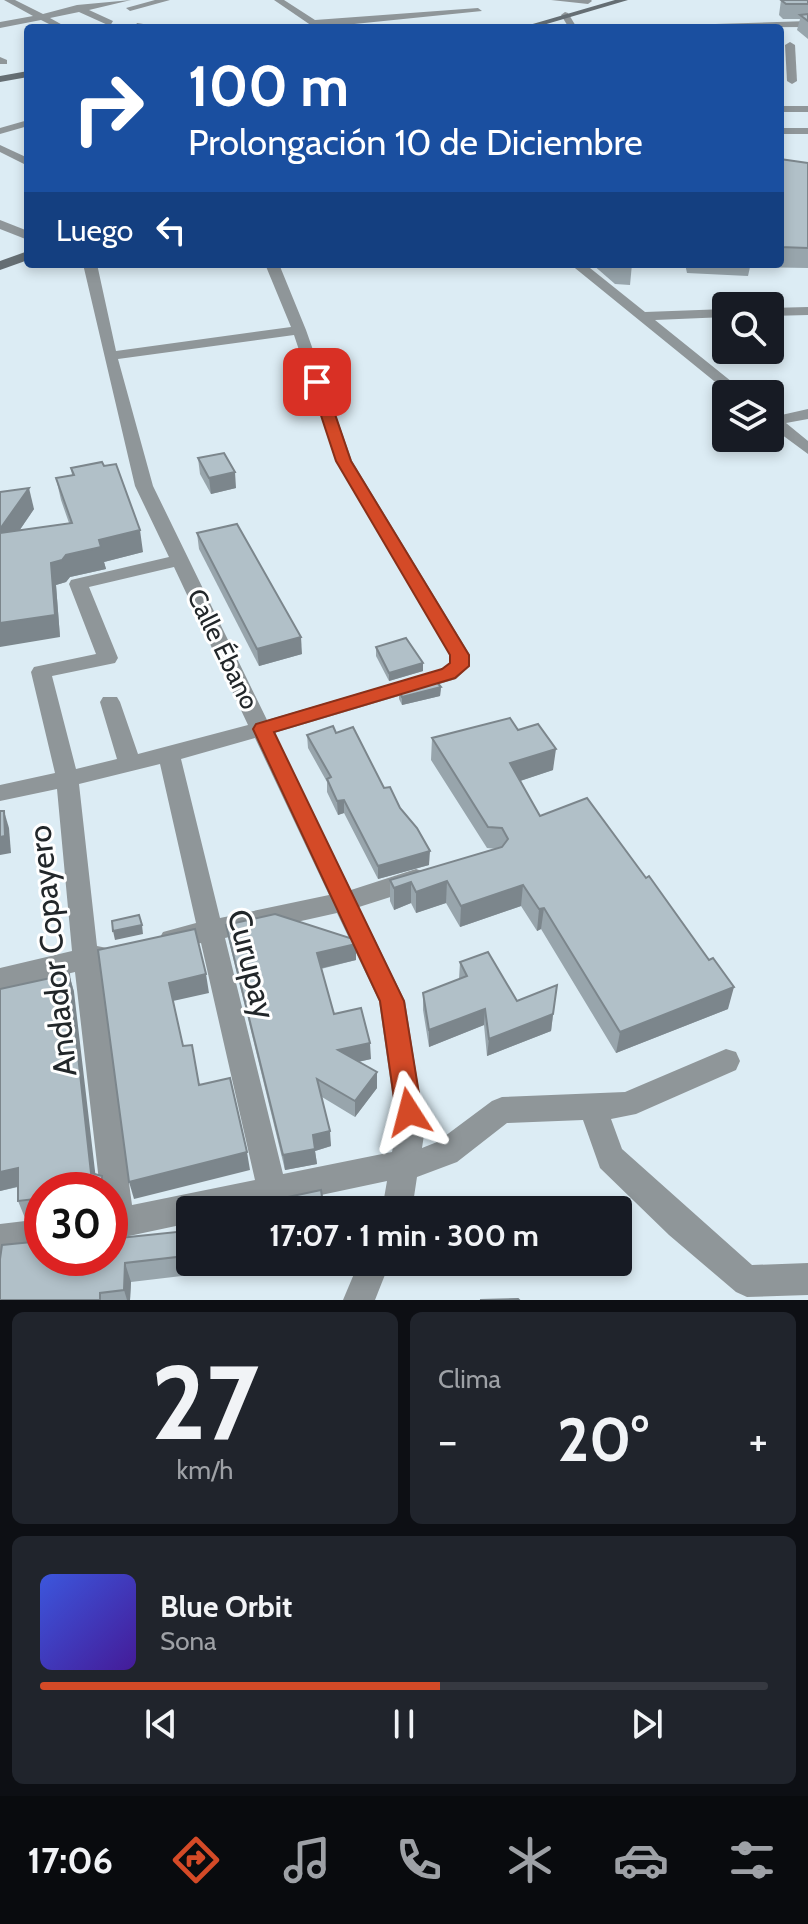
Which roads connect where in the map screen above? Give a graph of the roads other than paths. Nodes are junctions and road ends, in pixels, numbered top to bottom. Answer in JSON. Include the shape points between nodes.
{"nodes":[{"id":1,"x":4,"y":0,"type":"edge"},
{"id":2,"x":62,"y":0,"type":"edge"},
{"id":3,"x":166,"y":0,"type":"edge"},
{"id":4,"x":278,"y":0,"type":"edge"},
{"id":5,"x":555,"y":0,"type":"edge"},
{"id":6,"x":624,"y":0,"type":"edge"},
{"id":7,"x":589,"y":3,"type":"edge"},
{"id":8,"x":128,"y":4,"type":"edge"},
{"id":9,"x":81,"y":9,"type":"junction"},
{"id":10,"x":478,"y":11,"type":"dead end"},
{"id":11,"x":142,"y":13,"type":"dead end"},
{"id":12,"x":565,"y":15,"type":"junction"},
{"id":13,"x":42,"y":17,"type":"junction"},
{"id":14,"x":97,"y":17,"type":"junction"},
{"id":15,"x":85,"y":20,"type":"dead end"},
{"id":16,"x":110,"y":23,"type":"dead end"},
{"id":17,"x":62,"y":24,"type":"edge"},
{"id":18,"x":313,"y":24,"type":"edge"},
{"id":19,"x":338,"y":24,"type":"edge"},
{"id":20,"x":536,"y":24,"type":"edge"},
{"id":21,"x":571,"y":24,"type":"edge"},
{"id":22,"x":808,"y":24,"type":"edge"},
{"id":23,"x":0,"y":25,"type":"edge"},
{"id":24,"x":784,"y":25,"type":"edge"},
{"id":25,"x":24,"y":32,"type":"edge"},
{"id":26,"x":790,"y":45,"type":"dead end"},
{"id":27,"x":24,"y":75,"type":"edge"},
{"id":28,"x":0,"y":79,"type":"edge"},
{"id":29,"x":784,"y":81,"type":"edge"},
{"id":30,"x":792,"y":81,"type":"junction"},
{"id":31,"x":808,"y":82,"type":"edge"},
{"id":32,"x":784,"y":109,"type":"edge"},
{"id":33,"x":808,"y":109,"type":"edge"},
{"id":34,"x":24,"y":124,"type":"edge"},
{"id":35,"x":0,"y":131,"type":"edge"},
{"id":36,"x":784,"y":131,"type":"edge"},
{"id":37,"x":808,"y":131,"type":"edge"},
{"id":38,"x":0,"y":148,"type":"edge"},
{"id":39,"x":24,"y":161,"type":"edge"},
{"id":40,"x":0,"y":224,"type":"edge"},
{"id":41,"x":24,"y":234,"type":"edge"},
{"id":42,"x":24,"y":257,"type":"edge"},
{"id":43,"x":0,"y":266,"type":"edge"},
{"id":44,"x":91,"y":268,"type":"edge"},
{"id":45,"x":274,"y":268,"type":"edge"},
{"id":46,"x":582,"y":268,"type":"edge"},
{"id":47,"x":808,"y":311,"type":"edge"},
{"id":48,"x":784,"y":312,"type":"edge"},
{"id":49,"x":712,"y":313,"type":"edge"},
{"id":50,"x":641,"y":316,"type":"junction"},
{"id":51,"x":299,"y":330,"type":"junction"},
{"id":52,"x":110,"y":356,"type":"junction"},
{"id":53,"x":721,"y":380,"type":"edge"},
{"id":54,"x":808,"y":414,"type":"edge"},
{"id":55,"x":784,"y":417,"type":"edge"},
{"id":56,"x":784,"y":429,"type":"edge"},
{"id":57,"x":808,"y":449,"type":"edge"},
{"id":58,"x":179,"y":560,"type":"junction"},
{"id":59,"x":110,"y":702,"type":"dead end"},
{"id":60,"x":263,"y":729,"type":"junction"},
{"id":61,"x":169,"y":755,"type":"junction"},
{"id":62,"x":130,"y":764,"type":"junction"},
{"id":63,"x":67,"y":779,"type":"junction"},
{"id":64,"x":0,"y":793,"type":"edge"},
{"id":65,"x":445,"y":870,"type":"edge"},
{"id":66,"x":344,"y":902,"type":"junction"},
{"id":67,"x":209,"y":931,"type":"junction"},
{"id":68,"x":147,"y":945,"type":"edge"},
{"id":69,"x":117,"y":952,"type":"edge"},
{"id":70,"x":86,"y":959,"type":"junction"},
{"id":71,"x":0,"y":979,"type":"edge"},
{"id":72,"x":726,"y":1061,"type":"dead end"},
{"id":73,"x":593,"y":1108,"type":"junction"},
{"id":74,"x":406,"y":1163,"type":"junction"},
{"id":75,"x":109,"y":1172,"type":"edge"},
{"id":76,"x":272,"y":1190,"type":"junction"},
{"id":77,"x":400,"y":1196,"type":"edge"},
{"id":78,"x":128,"y":1221,"type":"edge"},
{"id":79,"x":24,"y":1236,"type":"edge"},
{"id":80,"x":0,"y":1239,"type":"edge"},
{"id":81,"x":369,"y":1276,"type":"edge"},
{"id":82,"x":808,"y":1279,"type":"edge"},
{"id":83,"x":749,"y":1290,"type":"edge"},
{"id":84,"x":359,"y":1300,"type":"edge"}],
"edges":[{"from":1,"to":13,"type":"street"},
{"from":2,"to":9,"type":"street"},
{"from":3,"to":8,"type":"street"},
{"from":4,"to":18,"type":"street"},
{"from":5,"to":7,"type":"street"},
{"from":6,"to":7,"type":"street"},
{"from":7,"to":12,"type":"street"},
{"from":8,"to":9,"type":"street"},
{"from":8,"to":11,"type":"street"},
{"from":9,"to":13,"type":"street"},
{"from":9,"to":14,"type":"street"},
{"from":10,"to":19,"type":"street"},
{"from":12,"to":20,"type":"street"},
{"from":12,"to":21,"type":"street"},
{"from":13,"to":17,"type":"street"},
{"from":13,"to":23,"type":"street"},
{"from":14,"to":15,"type":"street"},
{"from":14,"to":16,"type":"street"},
{"from":22,"to":24,"type":"street"},
{"from":23,"to":25,"type":"street"},
{"from":26,"to":30,"type":"street"},
{"from":27,"to":28,"type":"street"},
{"from":29,"to":30,"type":"street"},
{"from":30,"to":31,"type":"street"},
{"from":32,"to":33,"type":"street"},
{"from":34,"to":35,"type":"street"},
{"from":36,"to":37,"type":"street"},
{"from":38,"to":39,"type":"street"},
{"from":40,"to":41,"type":"street"},
{"from":42,"to":43,"type":"street"},
{"from":44,"to":52,"type":"street","name":"Calle Ébano"},
{"from":45,"to":51,"type":"street"},
{"from":46,"to":50,"type":"street"},
{"from":47,"to":48,"type":"street"},
{"from":49,"to":50,"type":"street"},
{"from":50,"to":53,"type":"street"},
{"from":51,"to":52,"type":"street"},
{"from":51,"to":60,"type":"street","via":[[344,461],[460,655],[459,666],[449,674]]},
{"from":52,"to":58,"type":"street","name":"Calle Ébano","via":[[144,486]]},
{"from":54,"to":55,"type":"street"},
{"from":56,"to":57,"type":"street"},
{"from":58,"to":60,"type":"street","name":"Calle Ébano"},
{"from":58,"to":63,"type":"street","name":"Andador Copayero","via":[[78,584],[108,658],[41,672]]},
{"from":59,"to":62,"type":"street"},
{"from":60,"to":61,"type":"street"},
{"from":60,"to":66,"type":"street","name":"Calle Ébano"},
{"from":61,"to":62,"type":"street"},
{"from":61,"to":67,"type":"street","name":"Curupay"},
{"from":62,"to":63,"type":"street"},
{"from":63,"to":64,"type":"street"},
{"from":63,"to":70,"type":"street","name":"Andador Copayero"},
{"from":65,"to":66,"type":"street"},
{"from":66,"to":67,"type":"street"},
{"from":66,"to":74,"type":"street","name":"Calle Ébano","via":[[392,1001],[411,1128]]},
{"from":67,"to":68,"type":"street"},
{"from":67,"to":76,"type":"street","name":"Curupay"},
{"from":69,"to":70,"type":"street"},
{"from":70,"to":71,"type":"street"},
{"from":70,"to":75,"type":"street","name":"Andador Copayero"},
{"from":72,"to":73,"type":"street","via":[[626,1105]]},
{"from":73,"to":74,"type":"street","via":[[502,1110],[447,1152]]},
{"from":73,"to":83,"type":"street","via":[[610,1158]]},
{"from":74,"to":76,"type":"street"},
{"from":74,"to":77,"type":"street","name":"Calle Ébano"},
{"from":76,"to":78,"type":"street"},
{"from":79,"to":80,"type":"street"},
{"from":81,"to":84,"type":"street"},
{"from":82,"to":83,"type":"street"}]}
